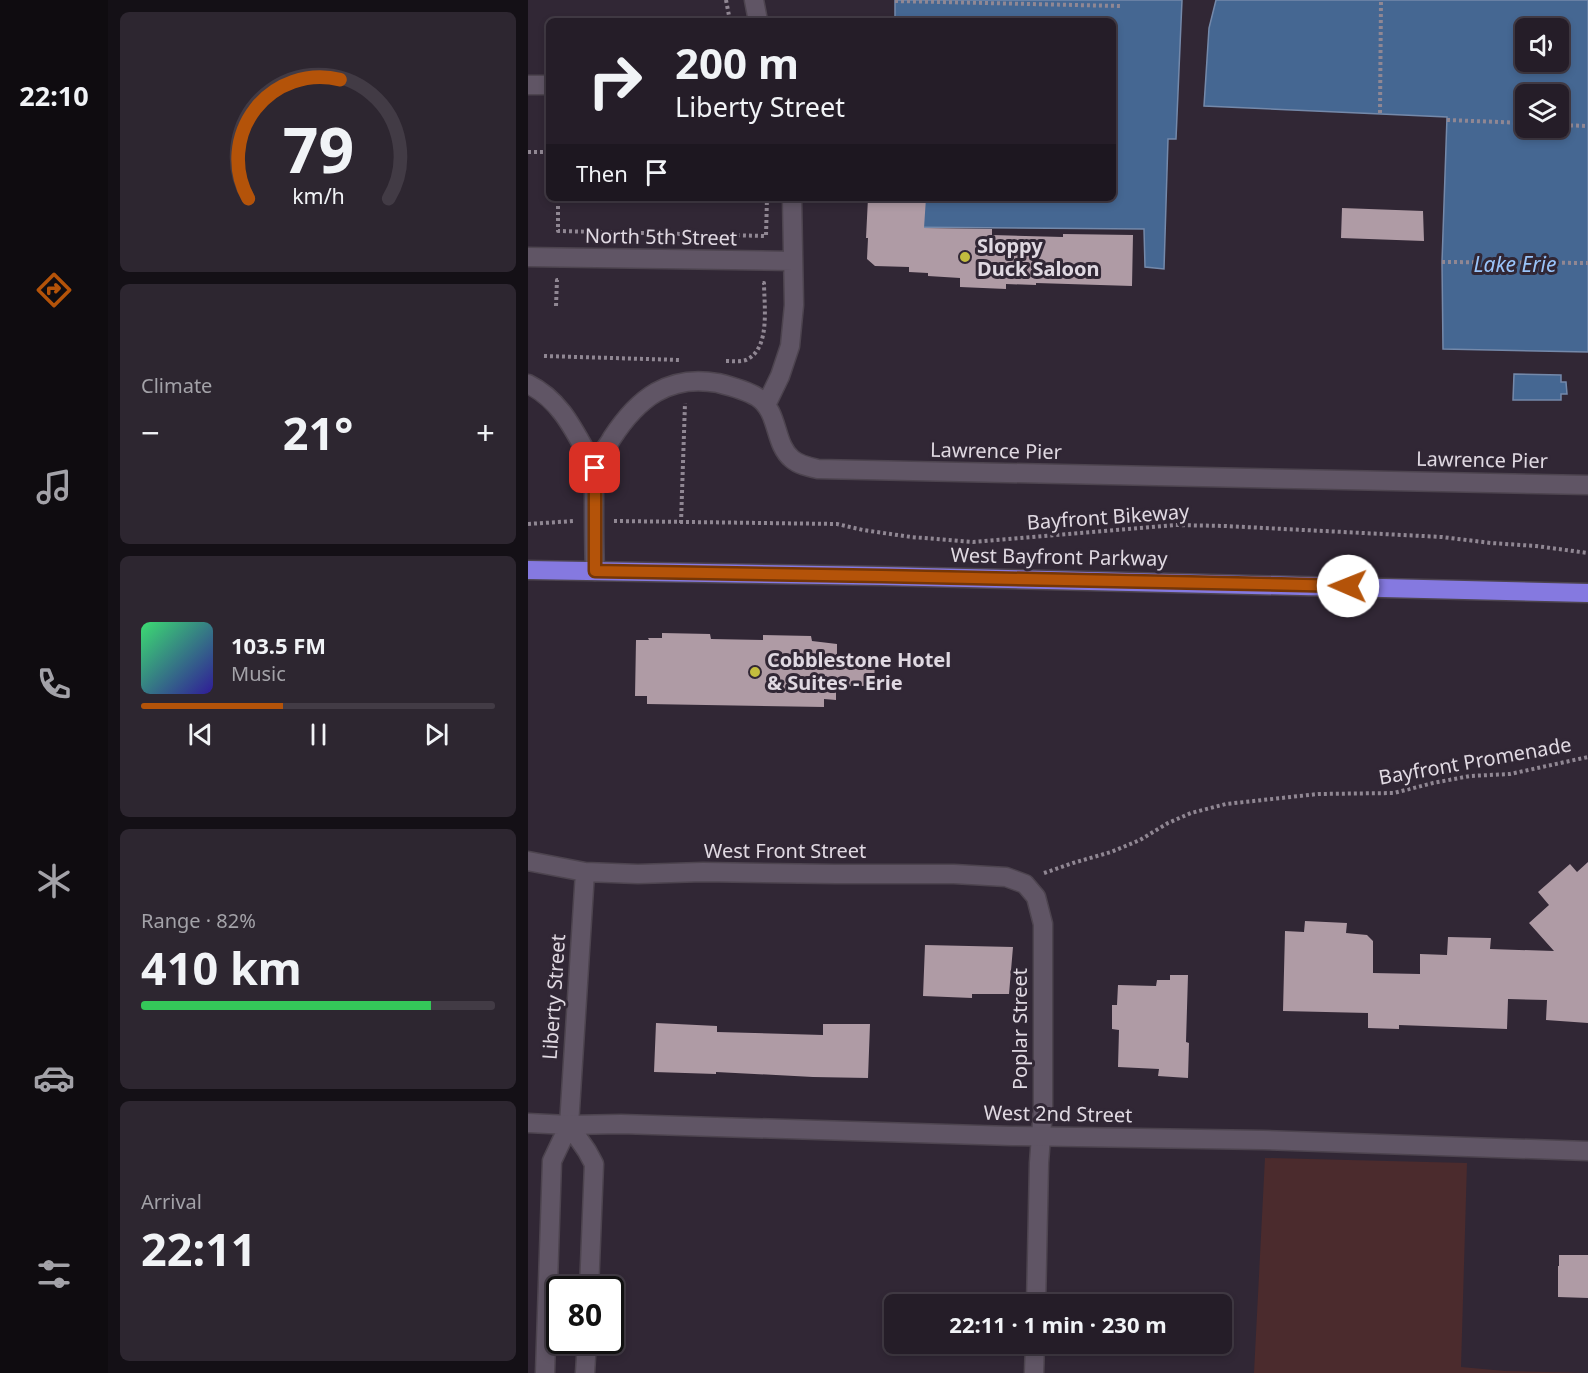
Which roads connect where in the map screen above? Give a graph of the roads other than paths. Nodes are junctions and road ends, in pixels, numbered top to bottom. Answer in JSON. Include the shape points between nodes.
{"nodes":[{"id":1,"x":754,"y":0,"type":"edge"},
{"id":2,"x":757,"y":18,"type":"edge"},
{"id":3,"x":528,"y":85,"type":"edge"},
{"id":4,"x":546,"y":85,"type":"edge"},
{"id":5,"x":792,"y":201,"type":"edge"},
{"id":6,"x":528,"y":257,"type":"edge"},
{"id":7,"x":793,"y":261,"type":"junction"},
{"id":8,"x":528,"y":384,"type":"edge"},
{"id":9,"x":766,"y":405,"type":"junction"},
{"id":10,"x":595,"y":468,"type":"junction"},
{"id":11,"x":1588,"y":485,"type":"edge"},
{"id":12,"x":528,"y":570,"type":"edge"},
{"id":13,"x":595,"y":571,"type":"junction"},
{"id":14,"x":1588,"y":593,"type":"edge"},
{"id":15,"x":528,"y":861,"type":"edge"},
{"id":16,"x":585,"y":872,"type":"junction"},
{"id":17,"x":1030,"y":890,"type":"joint"},
{"id":18,"x":528,"y":1123,"type":"edge"},
{"id":19,"x":569,"y":1125,"type":"junction"},
{"id":20,"x":1042,"y":1137,"type":"junction"},
{"id":21,"x":1588,"y":1151,"type":"edge"},
{"id":22,"x":590,"y":1276,"type":"edge"},
{"id":23,"x":1036,"y":1294,"type":"edge"},
{"id":24,"x":586,"y":1354,"type":"edge"},
{"id":25,"x":1035,"y":1354,"type":"edge"},
{"id":26,"x":545,"y":1373,"type":"edge"},
{"id":27,"x":585,"y":1373,"type":"edge"},
{"id":28,"x":1034,"y":1373,"type":"edge"}],
"edges":[{"from":1,"to":2,"type":"street"},
{"from":3,"to":4,"type":"street"},
{"from":5,"to":7,"type":"street"},
{"from":6,"to":7,"type":"street","name":"North 5th Street"},
{"from":7,"to":9,"type":"street","via":[[790,346]]},
{"from":8,"to":10,"type":"street","via":[[560,407]]},
{"from":9,"to":10,"type":"street","via":[[757,397],[725,385],[687,381],[671,384],[639,405],[615,433]]},
{"from":9,"to":11,"type":"street","name":"Lawrence Pier","via":[[782,446],[792,459],[818,469]]},
{"from":10,"to":13,"type":"street"},
{"from":12,"to":13,"type":"highway","name":"West Bayfront Parkway"},
{"from":13,"to":14,"type":"highway","name":"West Bayfront Parkway"},
{"from":15,"to":16,"type":"street","name":"West Front Street"},
{"from":16,"to":17,"type":"street","name":"West Front Street","via":[[954,874],[1006,877]]},
{"from":16,"to":19,"type":"street","name":"Liberty Street"},
{"from":17,"to":20,"type":"street","name":"Poplar Street","via":[[1043,924]]},
{"from":18,"to":19,"type":"street","name":"West 2nd Street"},
{"from":19,"to":20,"type":"street","name":"West 2nd Street"},
{"from":19,"to":22,"type":"street","via":[[594,1164]]},
{"from":19,"to":26,"type":"street","name":"Liberty Street","via":[[552,1161]]},
{"from":20,"to":21,"type":"street","name":"West 2nd Street"},
{"from":20,"to":23,"type":"street","name":"Poplar Street"},
{"from":24,"to":27,"type":"street"},
{"from":25,"to":28,"type":"street"}]}
